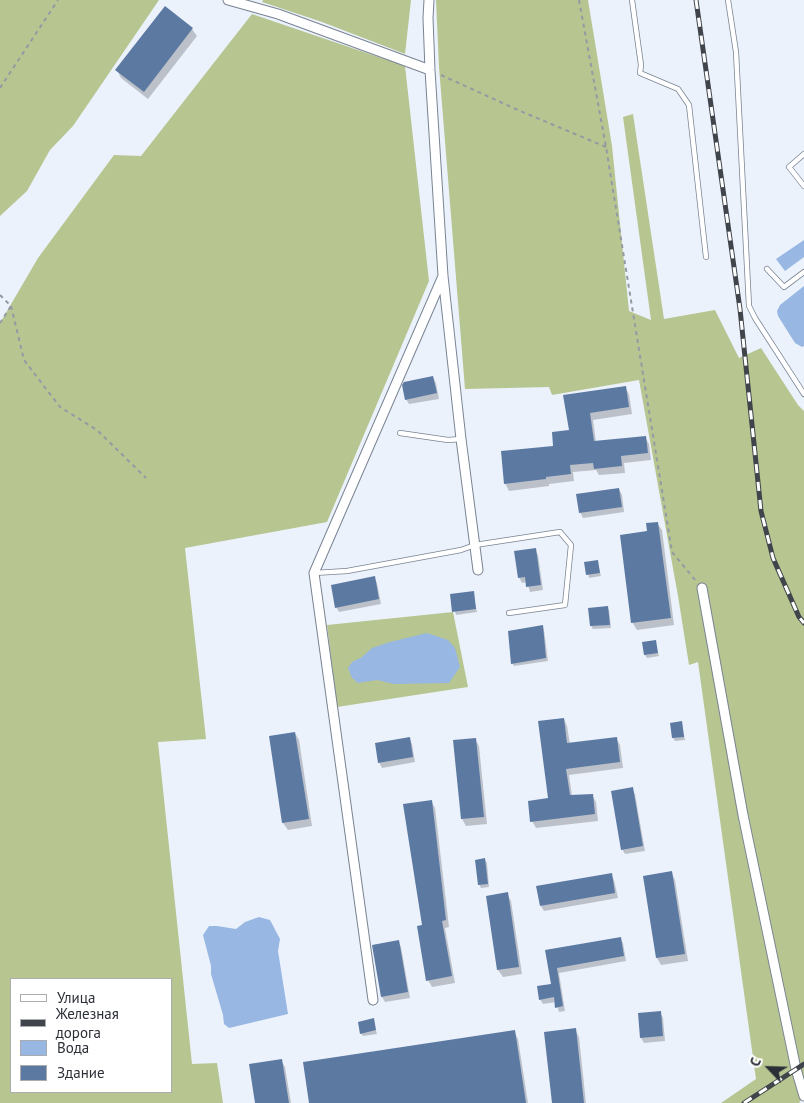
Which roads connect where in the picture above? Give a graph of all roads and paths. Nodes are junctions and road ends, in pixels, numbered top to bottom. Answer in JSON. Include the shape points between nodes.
{"nodes":[{"id":1,"x":58,"y":0,"type":"edge"},
{"id":2,"x":228,"y":0,"type":"edge"},
{"id":3,"x":429,"y":0,"type":"edge"},
{"id":4,"x":580,"y":0,"type":"edge"},
{"id":5,"x":632,"y":0,"type":"edge"},
{"id":6,"x":728,"y":0,"type":"edge"},
{"id":7,"x":430,"y":70,"type":"junction"},
{"id":8,"x":0,"y":88,"type":"edge"},
{"id":9,"x":606,"y":147,"type":"junction"},
{"id":10,"x":804,"y":154,"type":"edge"},
{"id":11,"x":804,"y":186,"type":"edge"},
{"id":12,"x":706,"y":257,"type":"dead end"},
{"id":13,"x":767,"y":269,"type":"dead end"},
{"id":14,"x":804,"y":272,"type":"edge"},
{"id":15,"x":443,"y":276,"type":"junction"},
{"id":16,"x":0,"y":295,"type":"edge"},
{"id":17,"x":11,"y":306,"type":"junction"},
{"id":18,"x":0,"y":324,"type":"edge"},
{"id":19,"x":804,"y":394,"type":"edge"},
{"id":20,"x":400,"y":433,"type":"dead end"},
{"id":21,"x":461,"y":439,"type":"junction"},
{"id":22,"x":146,"y":478,"type":"dead end"},
{"id":23,"x":475,"y":545,"type":"junction"},
{"id":24,"x":478,"y":570,"type":"dead end"},
{"id":25,"x":314,"y":573,"type":"junction"},
{"id":26,"x":702,"y":588,"type":"joint"},
{"id":27,"x":509,"y":612,"type":"dead end"},
{"id":28,"x":373,"y":1000,"type":"dead end"},
{"id":29,"x":804,"y":1096,"type":"edge"}],
"edges":[{"from":1,"to":8,"type":"path"},
{"from":2,"to":7,"type":"street","via":[[278,14]]},
{"from":3,"to":7,"type":"street"},
{"from":4,"to":9,"type":"path"},
{"from":5,"to":12,"type":"lane","via":[[640,73],[678,89],[689,105]]},
{"from":6,"to":19,"type":"lane","via":[[736,52],[749,306]]},
{"from":7,"to":9,"type":"path"},
{"from":7,"to":15,"type":"street"},
{"from":9,"to":26,"type":"path","via":[[672,552]]},
{"from":10,"to":11,"type":"lane","via":[[789,167]]},
{"from":13,"to":14,"type":"lane","via":[[784,287]]},
{"from":15,"to":21,"type":"street"},
{"from":15,"to":25,"type":"street"},
{"from":16,"to":17,"type":"path"},
{"from":17,"to":18,"type":"path"},
{"from":17,"to":22,"type":"path","via":[[24,360],[60,407],[97,430]]},
{"from":20,"to":21,"type":"lane"},
{"from":21,"to":23,"type":"street"},
{"from":23,"to":24,"type":"street"},
{"from":23,"to":25,"type":"lane","via":[[347,571]]},
{"from":23,"to":27,"type":"lane","via":[[560,532],[571,545],[565,605]]},
{"from":25,"to":28,"type":"street"},
{"from":26,"to":29,"type":"street","via":[[743,815]]}]}
